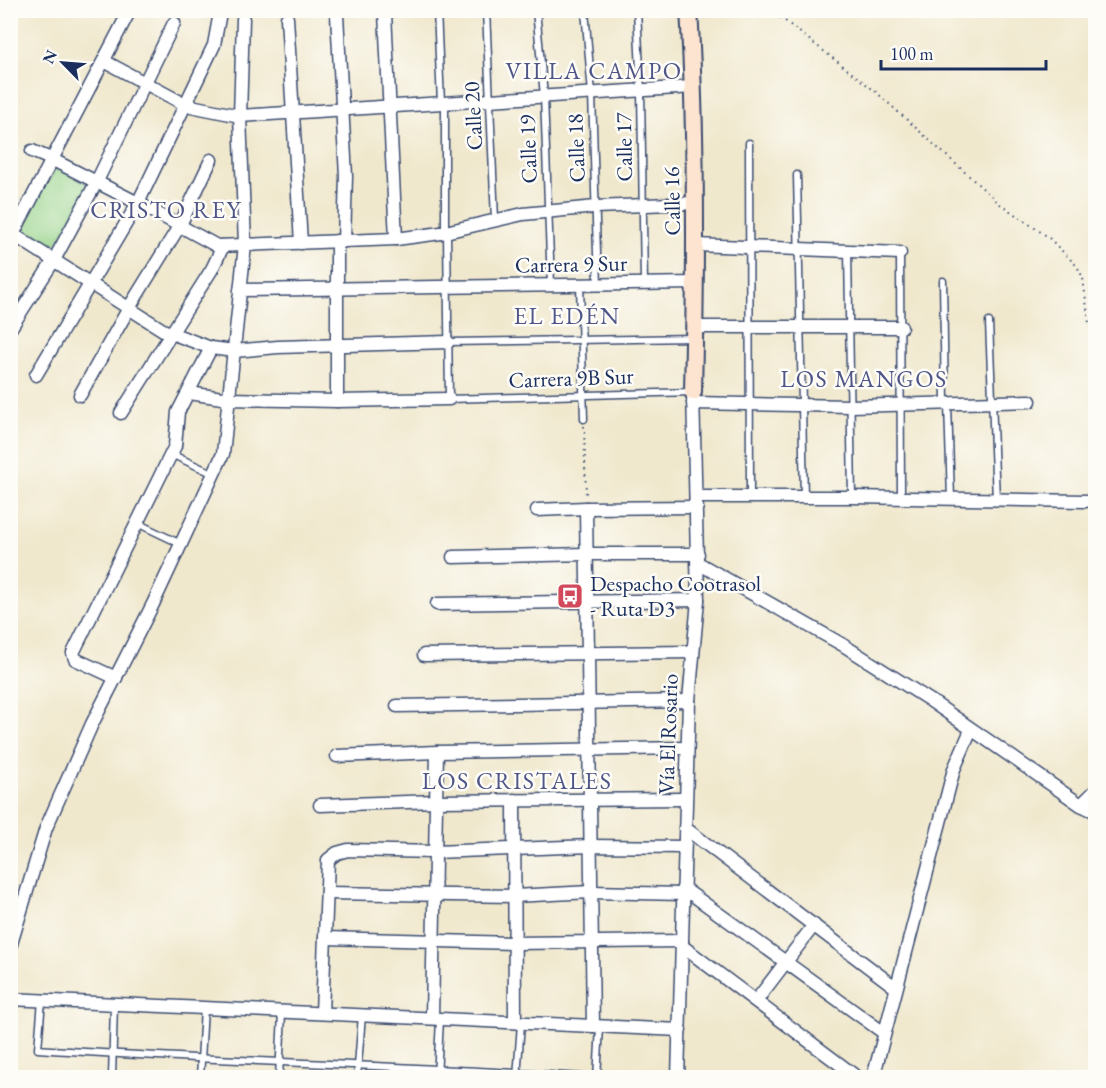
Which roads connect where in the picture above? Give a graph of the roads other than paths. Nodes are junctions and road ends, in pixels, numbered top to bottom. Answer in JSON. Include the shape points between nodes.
{"nodes":[{"id":1,"x":129,"y":10,"type":"edge"},
{"id":2,"x":437,"y":10,"type":"edge"},
{"id":3,"x":486,"y":10,"type":"edge"},
{"id":4,"x":536,"y":10,"type":"edge"},
{"id":5,"x":585,"y":10,"type":"edge"},
{"id":6,"x":637,"y":10,"type":"edge"},
{"id":7,"x":688,"y":10,"type":"edge"},
{"id":8,"x":385,"y":13,"type":"dead end"},
{"id":9,"x":337,"y":15,"type":"dead end"},
{"id":10,"x":219,"y":18,"type":"dead end"},
{"id":11,"x":287,"y":18,"type":"dead end"},
{"id":12,"x":243,"y":19,"type":"dead end"},
{"id":13,"x":174,"y":23,"type":"dead end"},
{"id":14,"x":104,"y":61,"type":"junction"},
{"id":15,"x":145,"y":84,"type":"junction"},
{"id":16,"x":693,"y":87,"type":"junction"},
{"id":17,"x":641,"y":91,"type":"junction"},
{"id":18,"x":592,"y":93,"type":"junction"},
{"id":19,"x":544,"y":96,"type":"junction"},
{"id":20,"x":490,"y":100,"type":"junction"},
{"id":21,"x":443,"y":104,"type":"junction"},
{"id":22,"x":186,"y":105,"type":"junction"},
{"id":23,"x":390,"y":106,"type":"junction"},
{"id":24,"x":343,"y":109,"type":"junction"},
{"id":25,"x":293,"y":112,"type":"junction"},
{"id":26,"x":240,"y":116,"type":"junction"},
{"id":27,"x":748,"y":143,"type":"dead end"},
{"id":28,"x":32,"y":151,"type":"dead end"},
{"id":29,"x":53,"y":160,"type":"junction"},
{"id":30,"x":211,"y":160,"type":"dead end"},
{"id":31,"x":797,"y":175,"type":"dead end"},
{"id":32,"x":96,"y":183,"type":"junction"},
{"id":33,"x":138,"y":203,"type":"junction"},
{"id":34,"x":694,"y":203,"type":"junction"},
{"id":35,"x":643,"y":205,"type":"junction"},
{"id":36,"x":596,"y":207,"type":"junction"},
{"id":37,"x":548,"y":211,"type":"junction"},
{"id":38,"x":495,"y":220,"type":"junction"},
{"id":39,"x":180,"y":225,"type":"junction"},
{"id":40,"x":446,"y":232,"type":"junction"},
{"id":41,"x":12,"y":238,"type":"edge"},
{"id":42,"x":396,"y":239,"type":"junction"},
{"id":43,"x":340,"y":241,"type":"junction"},
{"id":44,"x":301,"y":243,"type":"junction"},
{"id":45,"x":245,"y":245,"type":"junction"},
{"id":46,"x":224,"y":246,"type":"junction"},
{"id":47,"x":695,"y":246,"type":"junction"},
{"id":48,"x":750,"y":248,"type":"junction"},
{"id":49,"x":798,"y":249,"type":"junction"},
{"id":50,"x":848,"y":251,"type":"junction"},
{"id":51,"x":900,"y":253,"type":"joint"},
{"id":52,"x":54,"y":260,"type":"junction"},
{"id":53,"x":943,"y":281,"type":"dead end"},
{"id":54,"x":91,"y":283,"type":"junction"},
{"id":55,"x":695,"y":283,"type":"junction"},
{"id":56,"x":644,"y":284,"type":"junction"},
{"id":57,"x":580,"y":285,"type":"junction"},
{"id":58,"x":598,"y":285,"type":"junction"},
{"id":59,"x":551,"y":286,"type":"junction"},
{"id":60,"x":448,"y":288,"type":"junction"},
{"id":61,"x":240,"y":290,"type":"junction"},
{"id":62,"x":337,"y":290,"type":"junction"},
{"id":63,"x":129,"y":308,"type":"junction"},
{"id":64,"x":989,"y":322,"type":"dead end"},
{"id":65,"x":11,"y":326,"type":"edge"},
{"id":66,"x":750,"y":327,"type":"junction"},
{"id":67,"x":799,"y":327,"type":"junction"},
{"id":68,"x":849,"y":327,"type":"junction"},
{"id":69,"x":901,"y":327,"type":"junction"},
{"id":70,"x":695,"y":332,"type":"junction"},
{"id":71,"x":171,"y":333,"type":"junction"},
{"id":72,"x":581,"y":340,"type":"junction"},
{"id":73,"x":448,"y":342,"type":"junction"},
{"id":74,"x":338,"y":345,"type":"junction"},
{"id":75,"x":211,"y":348,"type":"junction"},
{"id":76,"x":234,"y":351,"type":"junction"},
{"id":77,"x":36,"y":375,"type":"dead end"},
{"id":78,"x":189,"y":393,"type":"junction"},
{"id":79,"x":81,"y":395,"type":"dead end"},
{"id":80,"x":583,"y":395,"type":"junction"},
{"id":81,"x":693,"y":398,"type":"junction"},
{"id":82,"x":229,"y":399,"type":"junction"},
{"id":83,"x":449,"y":399,"type":"junction"},
{"id":84,"x":337,"y":401,"type":"junction"},
{"id":85,"x":1030,"y":401,"type":"dead end"},
{"id":86,"x":751,"y":403,"type":"junction"},
{"id":87,"x":992,"y":403,"type":"junction"},
{"id":88,"x":901,"y":404,"type":"junction"},
{"id":89,"x":946,"y":404,"type":"junction"},
{"id":90,"x":801,"y":405,"type":"junction"},
{"id":91,"x":851,"y":406,"type":"junction"},
{"id":92,"x":121,"y":413,"type":"dead end"},
{"id":93,"x":584,"y":419,"type":"road end"},
{"id":94,"x":171,"y":454,"type":"junction"},
{"id":95,"x":213,"y":474,"type":"junction"},
{"id":96,"x":750,"y":496,"type":"junction"},
{"id":97,"x":804,"y":497,"type":"junction"},
{"id":98,"x":852,"y":497,"type":"junction"},
{"id":99,"x":901,"y":498,"type":"junction"},
{"id":100,"x":951,"y":499,"type":"junction"},
{"id":101,"x":996,"y":500,"type":"junction"},
{"id":102,"x":1086,"y":501,"type":"dead end"},
{"id":103,"x":697,"y":502,"type":"junction"},
{"id":104,"x":586,"y":508,"type":"junction"},
{"id":105,"x":537,"y":510,"type":"dead end"},
{"id":106,"x":137,"y":523,"type":"junction"},
{"id":107,"x":181,"y":544,"type":"junction"},
{"id":108,"x":587,"y":554,"type":"junction"},
{"id":109,"x":453,"y":557,"type":"dead end"},
{"id":110,"x":698,"y":559,"type":"junction"},
{"id":111,"x":698,"y":600,"type":"junction"},
{"id":112,"x":588,"y":602,"type":"junction"},
{"id":113,"x":436,"y":604,"type":"dead end"},
{"id":114,"x":693,"y":652,"type":"junction"},
{"id":115,"x":588,"y":653,"type":"junction"},
{"id":116,"x":424,"y":655,"type":"dead end"},
{"id":117,"x":116,"y":678,"type":"junction"},
{"id":118,"x":689,"y":701,"type":"junction"},
{"id":119,"x":590,"y":702,"type":"junction"},
{"id":120,"x":396,"y":706,"type":"dead end"},
{"id":121,"x":971,"y":730,"type":"junction"},
{"id":122,"x":687,"y":748,"type":"junction"},
{"id":123,"x":590,"y":750,"type":"junction"},
{"id":124,"x":436,"y":752,"type":"junction"},
{"id":125,"x":337,"y":756,"type":"dead end"},
{"id":126,"x":1095,"y":790,"type":"edge"},
{"id":127,"x":590,"y":798,"type":"junction"},
{"id":128,"x":685,"y":799,"type":"junction"},
{"id":129,"x":513,"y":800,"type":"junction"},
{"id":130,"x":436,"y":801,"type":"junction"},
{"id":131,"x":320,"y":805,"type":"dead end"},
{"id":132,"x":1081,"y":805,"type":"junction"},
{"id":133,"x":1095,"y":812,"type":"edge"},
{"id":134,"x":685,"y":828,"type":"junction"},
{"id":135,"x":591,"y":846,"type":"junction"},
{"id":136,"x":684,"y":847,"type":"junction"},
{"id":137,"x":514,"y":849,"type":"junction"},
{"id":138,"x":435,"y":852,"type":"junction"},
{"id":139,"x":683,"y":891,"type":"junction"},
{"id":140,"x":591,"y":892,"type":"junction"},
{"id":141,"x":327,"y":893,"type":"junction"},
{"id":142,"x":434,"y":895,"type":"junction"},
{"id":143,"x":514,"y":896,"type":"junction"},
{"id":144,"x":814,"y":925,"type":"junction"},
{"id":145,"x":325,"y":938,"type":"junction"},
{"id":146,"x":592,"y":941,"type":"junction"},
{"id":147,"x":433,"y":942,"type":"junction"},
{"id":148,"x":514,"y":943,"type":"junction"},
{"id":149,"x":682,"y":943,"type":"junction"},
{"id":150,"x":10,"y":947,"type":"edge"},
{"id":151,"x":786,"y":962,"type":"junction"},
{"id":152,"x":896,"y":987,"type":"junction"},
{"id":153,"x":10,"y":999,"type":"edge"},
{"id":154,"x":42,"y":1000,"type":"junction"},
{"id":155,"x":756,"y":1001,"type":"junction"},
{"id":156,"x":114,"y":1004,"type":"junction"},
{"id":157,"x":204,"y":1008,"type":"junction"},
{"id":158,"x":282,"y":1011,"type":"junction"},
{"id":159,"x":322,"y":1013,"type":"junction"},
{"id":160,"x":362,"y":1015,"type":"junction"},
{"id":161,"x":436,"y":1019,"type":"junction"},
{"id":162,"x":518,"y":1022,"type":"junction"},
{"id":163,"x":596,"y":1026,"type":"junction"},
{"id":164,"x":680,"y":1030,"type":"junction"},
{"id":165,"x":884,"y":1033,"type":"junction"},
{"id":166,"x":112,"y":1054,"type":"junction"},
{"id":167,"x":201,"y":1059,"type":"junction"},
{"id":168,"x":279,"y":1062,"type":"junction"},
{"id":169,"x":358,"y":1067,"type":"junction"},
{"id":170,"x":437,"y":1068,"type":"junction"},
{"id":171,"x":518,"y":1075,"type":"edge"},
{"id":172,"x":681,"y":1075,"type":"edge"},
{"id":173,"x":111,"y":1077,"type":"edge"},
{"id":174,"x":200,"y":1077,"type":"edge"},
{"id":175,"x":279,"y":1077,"type":"edge"},
{"id":176,"x":357,"y":1077,"type":"edge"},
{"id":177,"x":437,"y":1077,"type":"edge"},
{"id":178,"x":597,"y":1077,"type":"edge"},
{"id":179,"x":858,"y":1077,"type":"edge"},
{"id":180,"x":873,"y":1077,"type":"edge"}],
"edges":[{"from":1,"to":14,"type":"street"},
{"from":2,"to":21,"type":"lane"},
{"from":3,"to":20,"type":"lane","name":"Calle 20"},
{"from":4,"to":19,"type":"lane","name":"Calle 19"},
{"from":5,"to":18,"type":"lane","name":"Calle 18"},
{"from":6,"to":17,"type":"lane","name":"Calle 17"},
{"from":7,"to":16,"type":"street","name":"Calle 16"},
{"from":8,"to":23,"type":"street"},
{"from":9,"to":24,"type":"street"},
{"from":10,"to":22,"type":"street","via":[[214,45]]},
{"from":11,"to":25,"type":"street"},
{"from":12,"to":26,"type":"street"},
{"from":13,"to":15,"type":"street"},
{"from":14,"to":15,"type":"street"},
{"from":14,"to":29,"type":"street"},
{"from":15,"to":22,"type":"street"},
{"from":15,"to":32,"type":"street"},
{"from":16,"to":17,"type":"street"},
{"from":16,"to":34,"type":"street","name":"Calle 16"},
{"from":17,"to":18,"type":"street"},
{"from":17,"to":35,"type":"lane","name":"Calle 17"},
{"from":18,"to":19,"type":"street"},
{"from":18,"to":36,"type":"lane","name":"Calle 18"},
{"from":19,"to":20,"type":"street"},
{"from":19,"to":37,"type":"lane","name":"Calle 19"},
{"from":20,"to":21,"type":"street"},
{"from":20,"to":38,"type":"lane","name":"Calle 20"},
{"from":21,"to":23,"type":"street"},
{"from":21,"to":40,"type":"lane"},
{"from":22,"to":26,"type":"street"},
{"from":22,"to":33,"type":"street"},
{"from":23,"to":24,"type":"street"},
{"from":23,"to":42,"type":"street"},
{"from":24,"to":25,"type":"street"},
{"from":24,"to":43,"type":"street","via":[[346,176]]},
{"from":25,"to":26,"type":"street"},
{"from":25,"to":44,"type":"street"},
{"from":26,"to":45,"type":"street"},
{"from":27,"to":48,"type":"lane"},
{"from":28,"to":29,"type":"street"},
{"from":29,"to":32,"type":"street"},
{"from":29,"to":41,"type":"street"},
{"from":30,"to":39,"type":"street"},
{"from":31,"to":49,"type":"lane"},
{"from":32,"to":33,"type":"street"},
{"from":32,"to":52,"type":"street"},
{"from":33,"to":39,"type":"street"},
{"from":33,"to":54,"type":"street"},
{"from":34,"to":35,"type":"street"},
{"from":34,"to":47,"type":"street","name":"Calle 16"},
{"from":35,"to":36,"type":"street"},
{"from":35,"to":56,"type":"lane","name":"Calle 17"},
{"from":36,"to":37,"type":"street"},
{"from":36,"to":58,"type":"lane","name":"Calle 18"},
{"from":37,"to":38,"type":"street"},
{"from":37,"to":59,"type":"lane","name":"Calle 19"},
{"from":38,"to":40,"type":"street"},
{"from":39,"to":46,"type":"street","via":[[217,246]]},
{"from":39,"to":63,"type":"street"},
{"from":40,"to":42,"type":"street"},
{"from":40,"to":60,"type":"lane"},
{"from":41,"to":52,"type":"street"},
{"from":42,"to":43,"type":"street"},
{"from":43,"to":44,"type":"street"},
{"from":43,"to":62,"type":"street"},
{"from":44,"to":45,"type":"street"},
{"from":45,"to":46,"type":"street"},
{"from":45,"to":61,"type":"street"},
{"from":46,"to":71,"type":"street"},
{"from":47,"to":48,"type":"street"},
{"from":47,"to":55,"type":"street","name":"Calle 16"},
{"from":48,"to":49,"type":"street"},
{"from":48,"to":66,"type":"lane"},
{"from":49,"to":50,"type":"street"},
{"from":49,"to":67,"type":"lane"},
{"from":50,"to":51,"type":"street"},
{"from":50,"to":68,"type":"lane"},
{"from":51,"to":69,"type":"lane"},
{"from":52,"to":54,"type":"street"},
{"from":52,"to":65,"type":"street"},
{"from":53,"to":89,"type":"lane"},
{"from":54,"to":63,"type":"street"},
{"from":54,"to":77,"type":"street"},
{"from":55,"to":56,"type":"street","name":"Carrera 9 Sur"},
{"from":55,"to":70,"type":"street","name":"Calle 16"},
{"from":56,"to":58,"type":"street","name":"Carrera 9 Sur"},
{"from":57,"to":58,"type":"street","name":"Carrera 9 Sur"},
{"from":57,"to":59,"type":"street","name":"Carrera 9 Sur"},
{"from":57,"to":72,"type":"lane"},
{"from":59,"to":60,"type":"street","name":"Carrera 9 Sur"},
{"from":60,"to":62,"type":"street","name":"Carrera 9 Sur"},
{"from":60,"to":73,"type":"lane"},
{"from":61,"to":62,"type":"street","name":"Carrera 9 Sur"},
{"from":61,"to":76,"type":"street"},
{"from":62,"to":74,"type":"street"},
{"from":63,"to":71,"type":"street"},
{"from":63,"to":79,"type":"street"},
{"from":64,"to":87,"type":"lane"},
{"from":66,"to":67,"type":"street"},
{"from":66,"to":70,"type":"street"},
{"from":66,"to":86,"type":"lane"},
{"from":67,"to":68,"type":"street"},
{"from":67,"to":90,"type":"lane"},
{"from":68,"to":69,"type":"street"},
{"from":68,"to":91,"type":"lane"},
{"from":69,"to":88,"type":"lane"},
{"from":70,"to":72,"type":"lane"},
{"from":70,"to":81,"type":"street","name":"Calle 16"},
{"from":71,"to":75,"type":"street"},
{"from":71,"to":92,"type":"street"},
{"from":72,"to":73,"type":"lane"},
{"from":72,"to":80,"type":"lane"},
{"from":73,"to":74,"type":"street"},
{"from":73,"to":83,"type":"lane"},
{"from":74,"to":76,"type":"street"},
{"from":74,"to":84,"type":"street"},
{"from":75,"to":76,"type":"street"},
{"from":75,"to":78,"type":"street"},
{"from":76,"to":82,"type":"street"},
{"from":78,"to":82,"type":"street"},
{"from":78,"to":94,"type":"street","via":[[178,412]]},
{"from":80,"to":81,"type":"lane","name":"Carrera 9B Sur"},
{"from":80,"to":83,"type":"lane","name":"Carrera 9B Sur"},
{"from":80,"to":93,"type":"lane"},
{"from":81,"to":86,"type":"street"},
{"from":81,"to":103,"type":"street","name":"Vía El Rosario"},
{"from":82,"to":84,"type":"street"},
{"from":82,"to":95,"type":"street","via":[[223,454]]},
{"from":83,"to":84,"type":"street"},
{"from":85,"to":87,"type":"street"},
{"from":86,"to":90,"type":"street"},
{"from":86,"to":96,"type":"lane"},
{"from":87,"to":89,"type":"street"},
{"from":87,"to":101,"type":"lane"},
{"from":88,"to":89,"type":"street"},
{"from":88,"to":91,"type":"street"},
{"from":88,"to":99,"type":"lane"},
{"from":89,"to":100,"type":"lane"},
{"from":90,"to":91,"type":"street"},
{"from":90,"to":97,"type":"lane"},
{"from":91,"to":98,"type":"lane"},
{"from":94,"to":95,"type":"lane"},
{"from":94,"to":106,"type":"street"},
{"from":95,"to":107,"type":"street"},
{"from":96,"to":97,"type":"street"},
{"from":96,"to":103,"type":"street"},
{"from":97,"to":98,"type":"street"},
{"from":98,"to":99,"type":"street"},
{"from":99,"to":100,"type":"street"},
{"from":100,"to":101,"type":"street"},
{"from":101,"to":102,"type":"street"},
{"from":103,"to":104,"type":"street"},
{"from":103,"to":110,"type":"street","name":"Vía El Rosario"},
{"from":104,"to":105,"type":"street"},
{"from":104,"to":108,"type":"street"},
{"from":106,"to":107,"type":"lane"},
{"from":106,"to":117,"type":"street","via":[[73,653],[75,659]]},
{"from":107,"to":117,"type":"street"},
{"from":108,"to":109,"type":"street"},
{"from":108,"to":110,"type":"street"},
{"from":108,"to":112,"type":"street"},
{"from":110,"to":111,"type":"street","name":"Vía El Rosario"},
{"from":110,"to":121,"type":"street","via":[[843,645]]},
{"from":111,"to":112,"type":"street"},
{"from":111,"to":114,"type":"street","name":"Vía El Rosario"},
{"from":112,"to":113,"type":"street"},
{"from":112,"to":115,"type":"street"},
{"from":114,"to":115,"type":"street"},
{"from":114,"to":118,"type":"street","name":"Vía El Rosario"},
{"from":115,"to":116,"type":"street"},
{"from":115,"to":119,"type":"street"},
{"from":117,"to":150,"type":"street","via":[[46,828]]},
{"from":118,"to":119,"type":"street"},
{"from":118,"to":122,"type":"street","name":"Vía El Rosario"},
{"from":119,"to":120,"type":"street"},
{"from":119,"to":123,"type":"street"},
{"from":121,"to":132,"type":"street"},
{"from":121,"to":152,"type":"street","via":[[954,769]]},
{"from":122,"to":123,"type":"street"},
{"from":122,"to":128,"type":"street","name":"Vía El Rosario"},
{"from":123,"to":124,"type":"street"},
{"from":123,"to":127,"type":"street"},
{"from":124,"to":125,"type":"street"},
{"from":124,"to":130,"type":"street"},
{"from":126,"to":132,"type":"street"},
{"from":127,"to":128,"type":"street"},
{"from":127,"to":129,"type":"street"},
{"from":127,"to":135,"type":"street"},
{"from":128,"to":134,"type":"street","name":"Vía El Rosario"},
{"from":129,"to":130,"type":"street"},
{"from":129,"to":137,"type":"street"},
{"from":130,"to":131,"type":"street"},
{"from":130,"to":138,"type":"street"},
{"from":132,"to":133,"type":"street"},
{"from":134,"to":136,"type":"street","name":"Vía El Rosario"},
{"from":134,"to":144,"type":"street"},
{"from":135,"to":136,"type":"street"},
{"from":135,"to":137,"type":"street"},
{"from":135,"to":140,"type":"street"},
{"from":136,"to":139,"type":"street","name":"Vía El Rosario"},
{"from":137,"to":138,"type":"street"},
{"from":137,"to":143,"type":"street"},
{"from":138,"to":141,"type":"street","via":[[337,853],[328,860]]},
{"from":138,"to":142,"type":"street"},
{"from":139,"to":140,"type":"street"},
{"from":139,"to":149,"type":"street","name":"Vía El Rosario"},
{"from":139,"to":151,"type":"street"},
{"from":140,"to":143,"type":"street"},
{"from":140,"to":146,"type":"street"},
{"from":141,"to":142,"type":"street"},
{"from":141,"to":145,"type":"street"},
{"from":142,"to":143,"type":"street"},
{"from":142,"to":147,"type":"street"},
{"from":143,"to":148,"type":"street"},
{"from":144,"to":151,"type":"street"},
{"from":144,"to":152,"type":"street"},
{"from":145,"to":147,"type":"street"},
{"from":145,"to":159,"type":"street"},
{"from":146,"to":148,"type":"street"},
{"from":146,"to":149,"type":"street"},
{"from":146,"to":163,"type":"street"},
{"from":147,"to":148,"type":"street"},
{"from":147,"to":161,"type":"street"},
{"from":148,"to":162,"type":"street"},
{"from":149,"to":155,"type":"street"},
{"from":149,"to":164,"type":"street","name":"Vía El Rosario"},
{"from":151,"to":155,"type":"street"},
{"from":151,"to":165,"type":"street"},
{"from":152,"to":165,"type":"street"},
{"from":153,"to":154,"type":"street"},
{"from":154,"to":156,"type":"street"},
{"from":154,"to":166,"type":"lane","via":[[38,1049]]},
{"from":155,"to":179,"type":"street"},
{"from":156,"to":157,"type":"street"},
{"from":156,"to":166,"type":"lane"},
{"from":157,"to":158,"type":"street"},
{"from":157,"to":167,"type":"lane"},
{"from":158,"to":159,"type":"street"},
{"from":158,"to":168,"type":"lane"},
{"from":159,"to":160,"type":"street"},
{"from":160,"to":161,"type":"street"},
{"from":160,"to":169,"type":"lane"},
{"from":161,"to":162,"type":"street"},
{"from":161,"to":170,"type":"lane"},
{"from":162,"to":163,"type":"street"},
{"from":162,"to":171,"type":"lane"},
{"from":163,"to":164,"type":"street"},
{"from":163,"to":178,"type":"lane"},
{"from":164,"to":172,"type":"street","name":"Vía El Rosario"},
{"from":165,"to":180,"type":"street"},
{"from":166,"to":167,"type":"lane"},
{"from":166,"to":173,"type":"lane"},
{"from":167,"to":168,"type":"lane"},
{"from":167,"to":174,"type":"lane"},
{"from":168,"to":169,"type":"lane"},
{"from":168,"to":175,"type":"lane"},
{"from":169,"to":170,"type":"lane"},
{"from":169,"to":176,"type":"lane"},
{"from":170,"to":171,"type":"lane"},
{"from":170,"to":177,"type":"lane"},
{"from":171,"to":178,"type":"lane"}]}
